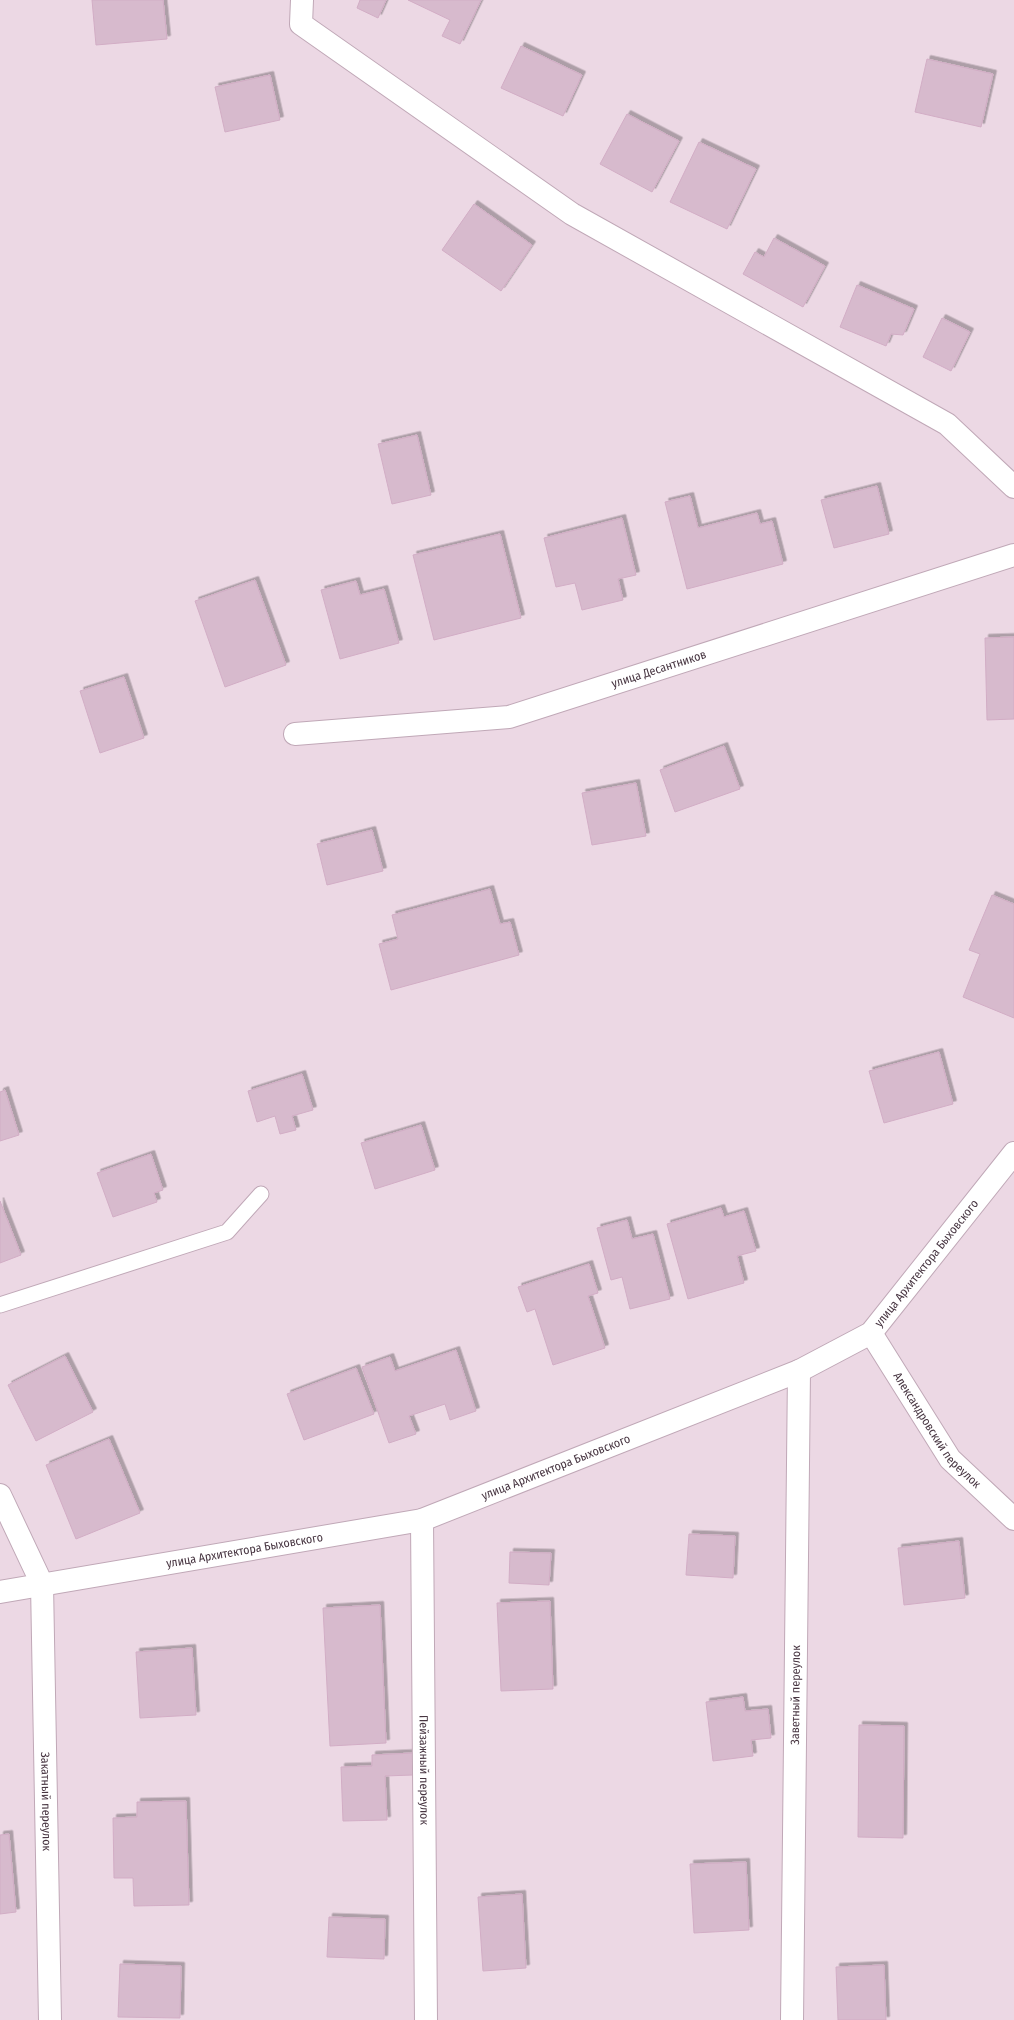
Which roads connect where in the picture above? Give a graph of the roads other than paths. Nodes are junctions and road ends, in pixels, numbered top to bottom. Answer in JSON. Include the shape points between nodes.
{"nodes":[{"id":1,"x":302,"y":0,"type":"edge"},
{"id":2,"x":1014,"y":487,"type":"edge"},
{"id":3,"x":1014,"y":555,"type":"edge"},
{"id":4,"x":295,"y":734,"type":"dead end"},
{"id":5,"x":1014,"y":1153,"type":"edge"},
{"id":6,"x":261,"y":1194,"type":"dead end"},
{"id":7,"x":0,"y":1305,"type":"edge"},
{"id":8,"x":871,"y":1333,"type":"junction"},
{"id":9,"x":799,"y":1371,"type":"junction"},
{"id":10,"x":0,"y":1495,"type":"edge"},
{"id":11,"x":1014,"y":1519,"type":"edge"},
{"id":12,"x":422,"y":1520,"type":"junction"},
{"id":13,"x":42,"y":1584,"type":"junction"},
{"id":14,"x":0,"y":1592,"type":"edge"},
{"id":15,"x":50,"y":2020,"type":"edge"},
{"id":16,"x":426,"y":2020,"type":"edge"},
{"id":17,"x":792,"y":2020,"type":"edge"}],
"edges":[{"from":1,"to":2,"type":"street","via":[[301,24],[572,214],[946,424]]},
{"from":3,"to":4,"type":"street","name":"улица Десантников","via":[[509,717]]},
{"from":5,"to":8,"type":"street","name":"улица Архитектора Быховского"},
{"from":6,"to":7,"type":"lane","via":[[227,1232]]},
{"from":8,"to":9,"type":"street","name":"улица Архитектора Быховского"},
{"from":8,"to":11,"type":"street","name":"Александровский переулок","via":[[950,1459]]},
{"from":9,"to":12,"type":"street","name":"улица Архитектора Быховского"},
{"from":9,"to":17,"type":"street","name":"Заветный переулок"},
{"from":10,"to":13,"type":"street"},
{"from":12,"to":13,"type":"street","name":"улица Архитектора Быховского"},
{"from":12,"to":16,"type":"street","name":"Пейзажный переулок"},
{"from":13,"to":14,"type":"street","name":"улица Архитектора Быховского"},
{"from":13,"to":15,"type":"street","name":"Закатный переулок"}]}
